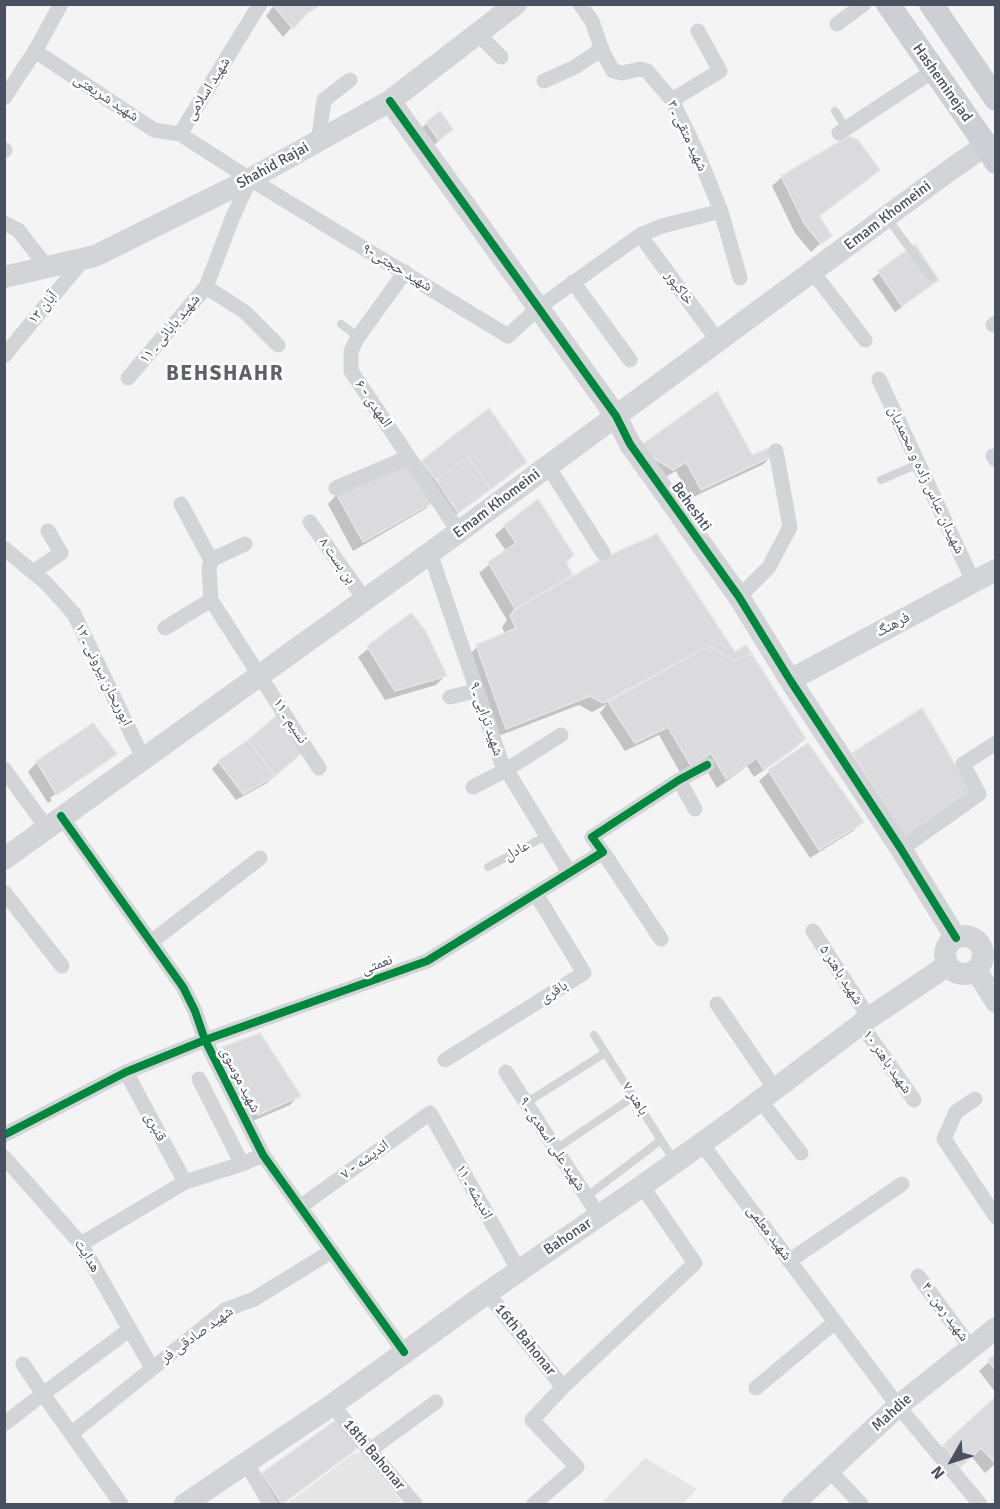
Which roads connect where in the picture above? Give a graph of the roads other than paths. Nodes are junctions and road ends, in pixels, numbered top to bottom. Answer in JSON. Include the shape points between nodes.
{"nodes":[{"id":1,"x":61,"y":4,"type":"edge"},
{"id":2,"x":260,"y":4,"type":"edge"},
{"id":3,"x":580,"y":4,"type":"edge"},
{"id":4,"x":864,"y":4,"type":"edge"},
{"id":5,"x":888,"y":4,"type":"edge"},
{"id":6,"x":931,"y":4,"type":"edge"},
{"id":7,"x":504,"y":8,"type":"edge"},
{"id":8,"x":837,"y":24,"type":"dead end"},
{"id":9,"x":698,"y":31,"type":"dead end"},
{"id":10,"x":478,"y":34,"type":"junction"},
{"id":11,"x":602,"y":49,"type":"junction"},
{"id":12,"x":35,"y":51,"type":"junction"},
{"id":13,"x":501,"y":57,"type":"dead end"},
{"id":14,"x":933,"y":71,"type":"junction"},
{"id":15,"x":350,"y":80,"type":"dead end"},
{"id":16,"x":544,"y":81,"type":"dead end"},
{"id":17,"x":4,"y":98,"type":"edge"},
{"id":18,"x":996,"y":99,"type":"edge"},
{"id":19,"x":672,"y":100,"type":"junction"},
{"id":20,"x":390,"y":102,"type":"junction"},
{"id":21,"x":835,"y":111,"type":"dead end"},
{"id":22,"x":843,"y":130,"type":"joint"},
{"id":23,"x":180,"y":134,"type":"junction"},
{"id":24,"x":318,"y":142,"type":"junction"},
{"id":25,"x":991,"y":154,"type":"edge"},
{"id":26,"x":250,"y":179,"type":"junction"},
{"id":27,"x":721,"y":211,"type":"junction"},
{"id":28,"x":886,"y":217,"type":"junction"},
{"id":29,"x":4,"y":223,"type":"edge"},
{"id":30,"x":640,"y":235,"type":"junction"},
{"id":31,"x":83,"y":260,"type":"junction"},
{"id":32,"x":46,"y":267,"type":"junction"},
{"id":33,"x":813,"y":271,"type":"junction"},
{"id":34,"x":405,"y":272,"type":"junction"},
{"id":35,"x":4,"y":277,"type":"edge"},
{"id":36,"x":931,"y":277,"type":"dead end"},
{"id":37,"x":740,"y":278,"type":"dead end"},
{"id":38,"x":573,"y":282,"type":"junction"},
{"id":39,"x":206,"y":287,"type":"junction"},
{"id":40,"x":538,"y":308,"type":"junction"},
{"id":41,"x":341,"y":324,"type":"dead end"},
{"id":42,"x":358,"y":337,"type":"junction"},
{"id":43,"x":865,"y":340,"type":"dead end"},
{"id":44,"x":718,"y":341,"type":"junction"},
{"id":45,"x":278,"y":345,"type":"dead end"},
{"id":46,"x":4,"y":356,"type":"edge"},
{"id":47,"x":630,"y":360,"type":"dead end"},
{"id":48,"x":128,"y":378,"type":"dead end"},
{"id":49,"x":879,"y":380,"type":"dead end"},
{"id":50,"x":616,"y":416,"type":"junction"},
{"id":51,"x":776,"y":451,"type":"dead end"},
{"id":52,"x":409,"y":457,"type":"junction"},
{"id":53,"x":918,"y":464,"type":"junction"},
{"id":54,"x":548,"y":466,"type":"junction"},
{"id":55,"x":881,"y":480,"type":"dead end"},
{"id":56,"x":336,"y":488,"type":"dead end"},
{"id":57,"x":181,"y":504,"type":"dead end"},
{"id":58,"x":310,"y":522,"type":"dead end"},
{"id":59,"x":48,"y":531,"type":"dead end"},
{"id":60,"x":459,"y":532,"type":"junction"},
{"id":61,"x":244,"y":544,"type":"dead end"},
{"id":62,"x":4,"y":548,"type":"edge"},
{"id":63,"x":603,"y":553,"type":"dead end"},
{"id":64,"x":430,"y":554,"type":"junction"},
{"id":65,"x":211,"y":560,"type":"junction"},
{"id":66,"x":996,"y":570,"type":"edge"},
{"id":67,"x":33,"y":572,"type":"junction"},
{"id":68,"x":973,"y":581,"type":"junction"},
{"id":69,"x":739,"y":597,"type":"junction"},
{"id":70,"x":211,"y":600,"type":"junction"},
{"id":71,"x":364,"y":600,"type":"junction"},
{"id":72,"x":165,"y":628,"type":"dead end"},
{"id":73,"x":259,"y":675,"type":"junction"},
{"id":74,"x":790,"y":680,"type":"junction"},
{"id":75,"x":476,"y":691,"type":"junction"},
{"id":76,"x":450,"y":698,"type":"dead end"},
{"id":77,"x":561,"y":735,"type":"dead end"},
{"id":78,"x":996,"y":743,"type":"edge"},
{"id":79,"x":143,"y":758,"type":"junction"},
{"id":80,"x":707,"y":765,"type":"dead end"},
{"id":81,"x":319,"y":768,"type":"dead end"},
{"id":82,"x":4,"y":769,"type":"edge"},
{"id":83,"x":506,"y":770,"type":"junction"},
{"id":84,"x":679,"y":780,"type":"junction"},
{"id":85,"x":473,"y":787,"type":"dead end"},
{"id":86,"x":696,"y":809,"type":"dead end"},
{"id":87,"x":54,"y":822,"type":"junction"},
{"id":88,"x":546,"y":836,"type":"junction"},
{"id":89,"x":901,"y":849,"type":"junction"},
{"id":90,"x":603,"y":852,"type":"junction"},
{"id":91,"x":260,"y":858,"type":"dead end"},
{"id":92,"x":4,"y":859,"type":"edge"},
{"id":93,"x":488,"y":867,"type":"dead end"},
{"id":94,"x":568,"y":872,"type":"junction"},
{"id":95,"x":4,"y":892,"type":"edge"},
{"id":96,"x":536,"y":894,"type":"junction"},
{"id":97,"x":813,"y":931,"type":"dead end"},
{"id":98,"x":661,"y":939,"type":"dead end"},
{"id":99,"x":956,"y":939,"type":"junction"},
{"id":100,"x":151,"y":942,"type":"junction"},
{"id":101,"x":988,"y":942,"type":"edge"},
{"id":102,"x":948,"y":965,"type":"junction"},
{"id":103,"x":62,"y":966,"type":"dead end"},
{"id":104,"x":976,"y":970,"type":"junction"},
{"id":105,"x":996,"y":1002,"type":"edge"},
{"id":106,"x":717,"y":1004,"type":"dead end"},
{"id":107,"x":865,"y":1021,"type":"junction"},
{"id":108,"x":594,"y":1035,"type":"dead end"},
{"id":109,"x":205,"y":1040,"type":"junction"},
{"id":110,"x":605,"y":1053,"type":"junction"},
{"id":111,"x":445,"y":1060,"type":"dead end"},
{"id":112,"x":126,"y":1072,"type":"junction"},
{"id":113,"x":506,"y":1072,"type":"dead end"},
{"id":114,"x":200,"y":1078,"type":"dead end"},
{"id":115,"x":767,"y":1095,"type":"junction"},
{"id":116,"x":633,"y":1097,"type":"junction"},
{"id":117,"x":975,"y":1099,"type":"dead end"},
{"id":118,"x":914,"y":1100,"type":"dead end"},
{"id":119,"x":526,"y":1103,"type":"junction"},
{"id":120,"x":430,"y":1113,"type":"joint"},
{"id":121,"x":4,"y":1135,"type":"edge"},
{"id":122,"x":661,"y":1140,"type":"junction"},
{"id":123,"x":702,"y":1144,"type":"junction"},
{"id":124,"x":556,"y":1149,"type":"junction"},
{"id":125,"x":801,"y":1153,"type":"dead end"},
{"id":126,"x":263,"y":1155,"type":"junction"},
{"id":127,"x":4,"y":1157,"type":"edge"},
{"id":128,"x":675,"y":1163,"type":"junction"},
{"id":129,"x":242,"y":1164,"type":"junction"},
{"id":130,"x":185,"y":1182,"type":"junction"},
{"id":131,"x":902,"y":1184,"type":"dead end"},
{"id":132,"x":642,"y":1186,"type":"junction"},
{"id":133,"x":586,"y":1197,"type":"junction"},
{"id":134,"x":300,"y":1207,"type":"junction"},
{"id":135,"x":599,"y":1216,"type":"junction"},
{"id":136,"x":996,"y":1217,"type":"edge"},
{"id":137,"x":81,"y":1244,"type":"junction"},
{"id":138,"x":332,"y":1251,"type":"junction"},
{"id":139,"x":789,"y":1261,"type":"junction"},
{"id":140,"x":519,"y":1272,"type":"junction"},
{"id":141,"x":918,"y":1276,"type":"dead end"},
{"id":142,"x":487,"y":1293,"type":"junction"},
{"id":143,"x":835,"y":1322,"type":"junction"},
{"id":144,"x":996,"y":1328,"type":"edge"},
{"id":145,"x":129,"y":1330,"type":"junction"},
{"id":146,"x":971,"y":1348,"type":"junction"},
{"id":147,"x":404,"y":1352,"type":"junction"},
{"id":148,"x":23,"y":1364,"type":"dead end"},
{"id":149,"x":152,"y":1368,"type":"junction"},
{"id":150,"x":563,"y":1387,"type":"junction"},
{"id":151,"x":756,"y":1388,"type":"dead end"},
{"id":152,"x":43,"y":1394,"type":"junction"},
{"id":153,"x":436,"y":1402,"type":"dead end"},
{"id":154,"x":332,"y":1405,"type":"junction"},
{"id":155,"x":898,"y":1406,"type":"junction"},
{"id":156,"x":4,"y":1424,"type":"edge"},
{"id":157,"x":71,"y":1434,"type":"junction"},
{"id":158,"x":370,"y":1450,"type":"junction"},
{"id":159,"x":247,"y":1464,"type":"junction"},
{"id":160,"x":830,"y":1470,"type":"junction"},
{"id":161,"x":198,"y":1499,"type":"edge"},
{"id":162,"x":121,"y":1504,"type":"edge"},
{"id":163,"x":270,"y":1504,"type":"edge"},
{"id":164,"x":415,"y":1504,"type":"edge"},
{"id":165,"x":534,"y":1504,"type":"edge"},
{"id":166,"x":793,"y":1504,"type":"edge"},
{"id":167,"x":861,"y":1504,"type":"edge"},
{"id":168,"x":980,"y":1504,"type":"edge"}],
"edges":[{"from":1,"to":12,"type":"street"},
{"from":2,"to":23,"type":"street","name":"شهید اسلامی"},
{"from":3,"to":11,"type":"street","name":"شهید متقی ـ ۳","via":[[592,21]]},
{"from":4,"to":8,"type":"street"},
{"from":5,"to":14,"type":"main road","name":"Hasheminejad"},
{"from":6,"to":18,"type":"main road"},
{"from":7,"to":10,"type":"main road","name":"Shahid Rajai"},
{"from":9,"to":19,"type":"street","via":[[720,71]]},
{"from":10,"to":13,"type":"street"},
{"from":10,"to":20,"type":"main road","name":"Shahid Rajai"},
{"from":11,"to":16,"type":"street"},
{"from":11,"to":19,"type":"street","name":"شهید متقی ـ ۳","via":[[613,71],[647,71]]},
{"from":12,"to":17,"type":"street"},
{"from":12,"to":23,"type":"street","name":"شهید شریعتی","via":[[154,130]]},
{"from":14,"to":22,"type":"street"},
{"from":14,"to":25,"type":"main road","name":"Hasheminejad"},
{"from":15,"to":24,"type":"street","via":[[324,100]]},
{"from":19,"to":27,"type":"street","name":"شهید متقی ـ ۳"},
{"from":20,"to":24,"type":"main road","name":"Shahid Rajai"},
{"from":20,"to":40,"type":"main road","name":"Beheshti"},
{"from":21,"to":22,"type":"lane"},
{"from":23,"to":26,"type":"street","name":"شهید اسلامی"},
{"from":24,"to":26,"type":"main road","name":"Shahid Rajai"},
{"from":25,"to":28,"type":"main road","name":"Emam Khomeini"},
{"from":26,"to":31,"type":"main road","name":"Shahid Rajai"},
{"from":26,"to":34,"type":"street","name":"شهید حجتی-۹"},
{"from":26,"to":39,"type":"street","name":"شهید بابائی ـ ۱۱"},
{"from":27,"to":30,"type":"street"},
{"from":27,"to":37,"type":"street","name":"شهید متقی ـ ۳"},
{"from":28,"to":33,"type":"main road","name":"Emam Khomeini"},
{"from":28,"to":36,"type":"lane"},
{"from":29,"to":32,"type":"street","via":[[18,230]]},
{"from":30,"to":38,"type":"street"},
{"from":30,"to":44,"type":"street","name":"خاکپور"},
{"from":31,"to":32,"type":"main road","name":"Shahid Rajai"},
{"from":31,"to":46,"type":"street","name":"۱۳ آبان"},
{"from":32,"to":35,"type":"main road","name":"Shahid Rajai"},
{"from":33,"to":43,"type":"street"},
{"from":33,"to":44,"type":"main road","name":"Emam Khomeini"},
{"from":34,"to":40,"type":"street","name":"شهید حجتی-۹","via":[[508,336]]},
{"from":34,"to":42,"type":"street","name":"المهدی - ۶"},
{"from":38,"to":40,"type":"street"},
{"from":38,"to":47,"type":"street"},
{"from":39,"to":45,"type":"street","via":[[245,312]]},
{"from":39,"to":48,"type":"street","name":"شهید بابائی ـ ۱۱"},
{"from":40,"to":50,"type":"main road","name":"Beheshti"},
{"from":41,"to":42,"type":"lane"},
{"from":42,"to":52,"type":"street","name":"المهدی - ۶","via":[[351,351],[351,371]]},
{"from":44,"to":50,"type":"main road","name":"Emam Khomeini"},
{"from":49,"to":53,"type":"street","name":"شهیدان عباس زاده و محمدیان"},
{"from":50,"to":54,"type":"main road","name":"Emam Khomeini"},
{"from":50,"to":69,"type":"main road","name":"Beheshti","via":[[630,444]]},
{"from":51,"to":69,"type":"street","via":[[790,528],[769,567]]},
{"from":52,"to":56,"type":"street"},
{"from":52,"to":60,"type":"street","name":"المهدی - ۶"},
{"from":53,"to":55,"type":"lane"},
{"from":53,"to":68,"type":"street","name":"شهیدان عباس زاده و محمدیان"},
{"from":54,"to":60,"type":"main road","name":"Emam Khomeini"},
{"from":54,"to":63,"type":"street"},
{"from":57,"to":65,"type":"street"},
{"from":58,"to":71,"type":"street","name":"بن بست ۸"},
{"from":59,"to":67,"type":"street","via":[[61,553]]},
{"from":60,"to":64,"type":"main road","name":"Emam Khomeini"},
{"from":61,"to":65,"type":"street"},
{"from":62,"to":67,"type":"street","name":"ابوریحان بیرونی ـ ۱۲"},
{"from":64,"to":71,"type":"main road","name":"Emam Khomeini"},
{"from":64,"to":75,"type":"street","name":"شهید ترابی ـ ۹"},
{"from":65,"to":70,"type":"street"},
{"from":66,"to":68,"type":"main road","name":"فرهنگ"},
{"from":67,"to":79,"type":"street","name":"ابوریحان بیرونی ـ ۱۲","via":[[74,614]]},
{"from":68,"to":74,"type":"main road","name":"فرهنگ"},
{"from":69,"to":74,"type":"main road","name":"Beheshti"},
{"from":70,"to":72,"type":"street"},
{"from":70,"to":73,"type":"street","name":"نسیم ـ ۱۱"},
{"from":71,"to":73,"type":"main road","name":"Emam Khomeini"},
{"from":73,"to":79,"type":"main road","name":"Emam Khomeini"},
{"from":73,"to":81,"type":"street","name":"نسیم ـ ۱۱"},
{"from":74,"to":89,"type":"main road","name":"Beheshti"},
{"from":75,"to":76,"type":"street"},
{"from":75,"to":83,"type":"street","name":"شهید ترابی ـ ۹"},
{"from":77,"to":83,"type":"street"},
{"from":78,"to":89,"type":"street","via":[[963,764],[979,794]]},
{"from":79,"to":87,"type":"main road","name":"Emam Khomeini"},
{"from":80,"to":84,"type":"street"},
{"from":82,"to":87,"type":"street","name":"شهید موسوی"},
{"from":83,"to":85,"type":"street"},
{"from":83,"to":88,"type":"street","name":"شهید ترابی ـ ۹"},
{"from":84,"to":86,"type":"street"},
{"from":84,"to":90,"type":"street","via":[[592,837]]},
{"from":87,"to":92,"type":"main road","name":"Emam Khomeini"},
{"from":87,"to":100,"type":"street","name":"شهید موسوی"},
{"from":88,"to":93,"type":"lane","name":"عادل"},
{"from":88,"to":94,"type":"street","name":"شهید ترابی ـ ۹"},
{"from":89,"to":99,"type":"main road","name":"Beheshti"},
{"from":90,"to":94,"type":"street","name":"نعمتی"},
{"from":90,"to":98,"type":"street"},
{"from":91,"to":100,"type":"street"},
{"from":94,"to":96,"type":"street","name":"نعمتی"},
{"from":95,"to":103,"type":"street"},
{"from":96,"to":109,"type":"street","name":"نعمتی","via":[[427,961]]},
{"from":96,"to":111,"type":"street","name":"باقری","via":[[584,973]]},
{"from":97,"to":107,"type":"street","name":"شهید باهنر ۵"},
{"from":99,"to":101,"type":"main road","via":[[967,937]]},
{"from":99,"to":102,"type":"main road","via":[[946,950]]},
{"from":100,"to":109,"type":"street","name":"شهید موسوی","via":[[183,987]]},
{"from":101,"to":104,"type":"main road"},
{"from":102,"to":104,"type":"main road","via":[[958,973]]},
{"from":102,"to":107,"type":"main road","name":"Bahonar"},
{"from":104,"to":105,"type":"main road"},
{"from":106,"to":115,"type":"street"},
{"from":107,"to":115,"type":"main road","name":"Bahonar"},
{"from":107,"to":118,"type":"street","name":"شهید باهنر ۱۰"},
{"from":108,"to":110,"type":"lane","name":"باهنر ۷"},
{"from":109,"to":112,"type":"street","name":"نعمتی"},
{"from":109,"to":126,"type":"street","name":"شهید موسوی"},
{"from":110,"to":116,"type":"lane","name":"باهنر ۷"},
{"from":110,"to":119,"type":"lane"},
{"from":112,"to":121,"type":"street","name":"نعمتی"},
{"from":112,"to":130,"type":"street","name":"قنبری"},
{"from":113,"to":119,"type":"street","name":"شهید علی اسعدی ـ ۹"},
{"from":114,"to":129,"type":"street"},
{"from":115,"to":123,"type":"main road","name":"Bahonar"},
{"from":115,"to":125,"type":"street"},
{"from":116,"to":122,"type":"lane","name":"باهنر ۷"},
{"from":116,"to":124,"type":"lane"},
{"from":117,"to":136,"type":"street","via":[[956,1112],[944,1139]]},
{"from":119,"to":124,"type":"street","name":"شهید علی اسعدی ـ ۹"},
{"from":120,"to":134,"type":"street","name":"اندیشه - ۷"},
{"from":120,"to":140,"type":"street","name":"اندیشه ـ ۱۱"},
{"from":122,"to":128,"type":"lane","name":"باهنر ۷"},
{"from":122,"to":133,"type":"lane"},
{"from":123,"to":128,"type":"main road","name":"Bahonar"},
{"from":123,"to":139,"type":"street","name":"شهید معلمی"},
{"from":124,"to":133,"type":"street","name":"شهید علی اسعدی ـ ۹"},
{"from":126,"to":129,"type":"street"},
{"from":126,"to":134,"type":"street","name":"شهید موسوی"},
{"from":127,"to":137,"type":"street","name":"هدایت"},
{"from":128,"to":132,"type":"main road","name":"Bahonar"},
{"from":129,"to":130,"type":"street"},
{"from":130,"to":137,"type":"street"},
{"from":131,"to":139,"type":"street"},
{"from":132,"to":135,"type":"main road","name":"Bahonar"},
{"from":132,"to":150,"type":"street","via":[[695,1263]]},
{"from":133,"to":135,"type":"street","name":"شهید علی اسعدی ـ ۹"},
{"from":134,"to":138,"type":"street","name":"شهید موسوی"},
{"from":135,"to":140,"type":"main road","name":"Bahonar"},
{"from":137,"to":145,"type":"street","name":"هدایت"},
{"from":138,"to":147,"type":"street","name":"شهید موسوی"},
{"from":138,"to":149,"type":"street","name":"شهید صادقی فر","via":[[254,1299],[225,1310]]},
{"from":139,"to":143,"type":"street","name":"شهید معلمی"},
{"from":140,"to":142,"type":"main road","name":"Bahonar"},
{"from":141,"to":146,"type":"street","name":"شهید رمن ـ ۴"},
{"from":142,"to":147,"type":"main road","name":"Bahonar"},
{"from":142,"to":150,"type":"street","name":"16th Bahonar"},
{"from":143,"to":151,"type":"street"},
{"from":143,"to":155,"type":"street","name":"شهید معلمی"},
{"from":144,"to":146,"type":"main road","name":"Mahdie"},
{"from":145,"to":149,"type":"street","name":"هدایت"},
{"from":145,"to":152,"type":"street"},
{"from":146,"to":155,"type":"main road","name":"Mahdie"},
{"from":147,"to":154,"type":"main road","name":"Bahonar"},
{"from":148,"to":152,"type":"street"},
{"from":149,"to":157,"type":"street","name":"شهید صادقی فر"},
{"from":150,"to":165,"type":"street","via":[[532,1420],[577,1467]]},
{"from":152,"to":156,"type":"street"},
{"from":152,"to":157,"type":"street"},
{"from":153,"to":158,"type":"street"},
{"from":154,"to":158,"type":"street","name":"18th Bahonar"},
{"from":154,"to":159,"type":"main road","name":"Bahonar"},
{"from":155,"to":160,"type":"main road","name":"Mahdie"},
{"from":155,"to":168,"type":"street","name":"شهید معلمی"},
{"from":157,"to":162,"type":"street"},
{"from":158,"to":164,"type":"street","name":"18th Bahonar"},
{"from":159,"to":161,"type":"main road","name":"Bahonar"},
{"from":159,"to":163,"type":"street"},
{"from":160,"to":166,"type":"main road","name":"Mahdie"},
{"from":160,"to":167,"type":"street"}]}
